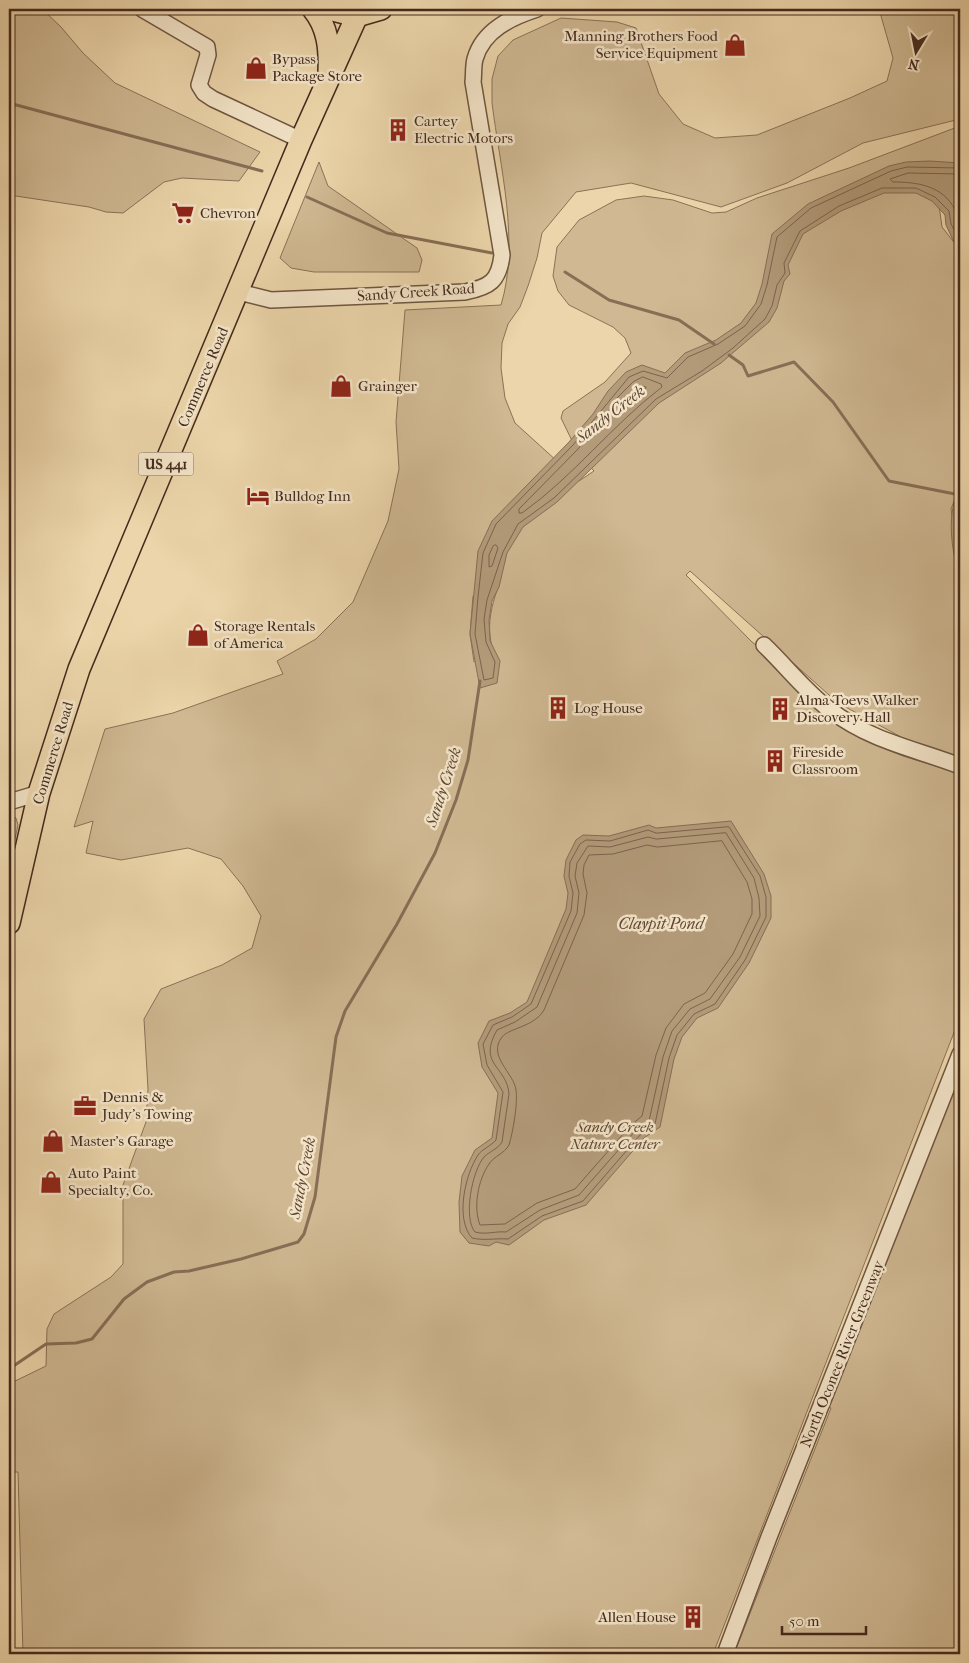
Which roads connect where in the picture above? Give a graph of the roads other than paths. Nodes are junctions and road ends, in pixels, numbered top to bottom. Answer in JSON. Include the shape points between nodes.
{"nodes":[{"id":1,"x":142,"y":9,"type":"edge"},
{"id":2,"x":313,"y":9,"type":"edge"},
{"id":3,"x":329,"y":9,"type":"edge"},
{"id":4,"x":381,"y":9,"type":"edge"},
{"id":5,"x":537,"y":9,"type":"edge"},
{"id":6,"x":358,"y":12,"type":"edge"},
{"id":7,"x":329,"y":76,"type":"junction"},
{"id":8,"x":301,"y":140,"type":"junction"},
{"id":9,"x":239,"y":292,"type":"junction"},
{"id":10,"x":764,"y":645,"type":"dead end"},
{"id":11,"x":960,"y":766,"type":"edge"},
{"id":12,"x":39,"y":792,"type":"junction"},
{"id":13,"x":9,"y":802,"type":"edge"},
{"id":14,"x":9,"y":923,"type":"edge"},
{"id":15,"x":960,"y":1054,"type":"edge"},
{"id":16,"x":725,"y":1654,"type":"edge"}],
"edges":[{"from":1,"to":8,"type":"street","via":[[207,46],[208,55],[199,86],[204,93]]},
{"from":2,"to":7,"type":"highway","via":[[327,36]]},
{"from":3,"to":6,"type":"highway"},
{"from":4,"to":6,"type":"highway"},
{"from":5,"to":9,"type":"street","name":"Sandy Creek Road","via":[[513,16],[484,40],[475,58],[473,82],[502,255],[500,268],[490,284],[465,292],[308,299],[265,300]]},
{"from":6,"to":7,"type":"highway","name":"Commerce Road","number":"US 441"},
{"from":7,"to":8,"type":"highway","name":"Commerce Road","number":"US 441"},
{"from":8,"to":9,"type":"highway","name":"Commerce Road","number":"US 441"},
{"from":9,"to":12,"type":"highway","name":"Commerce Road","number":"US 441","via":[[79,669]]},
{"from":10,"to":11,"type":"street","via":[[790,669],[810,694],[847,721],[881,740]]},
{"from":12,"to":13,"type":"street"},
{"from":12,"to":14,"type":"highway","name":"Commerce Road","number":"US 441"},
{"from":15,"to":16,"type":"street","name":"North Oconee River Greenway"}]}
